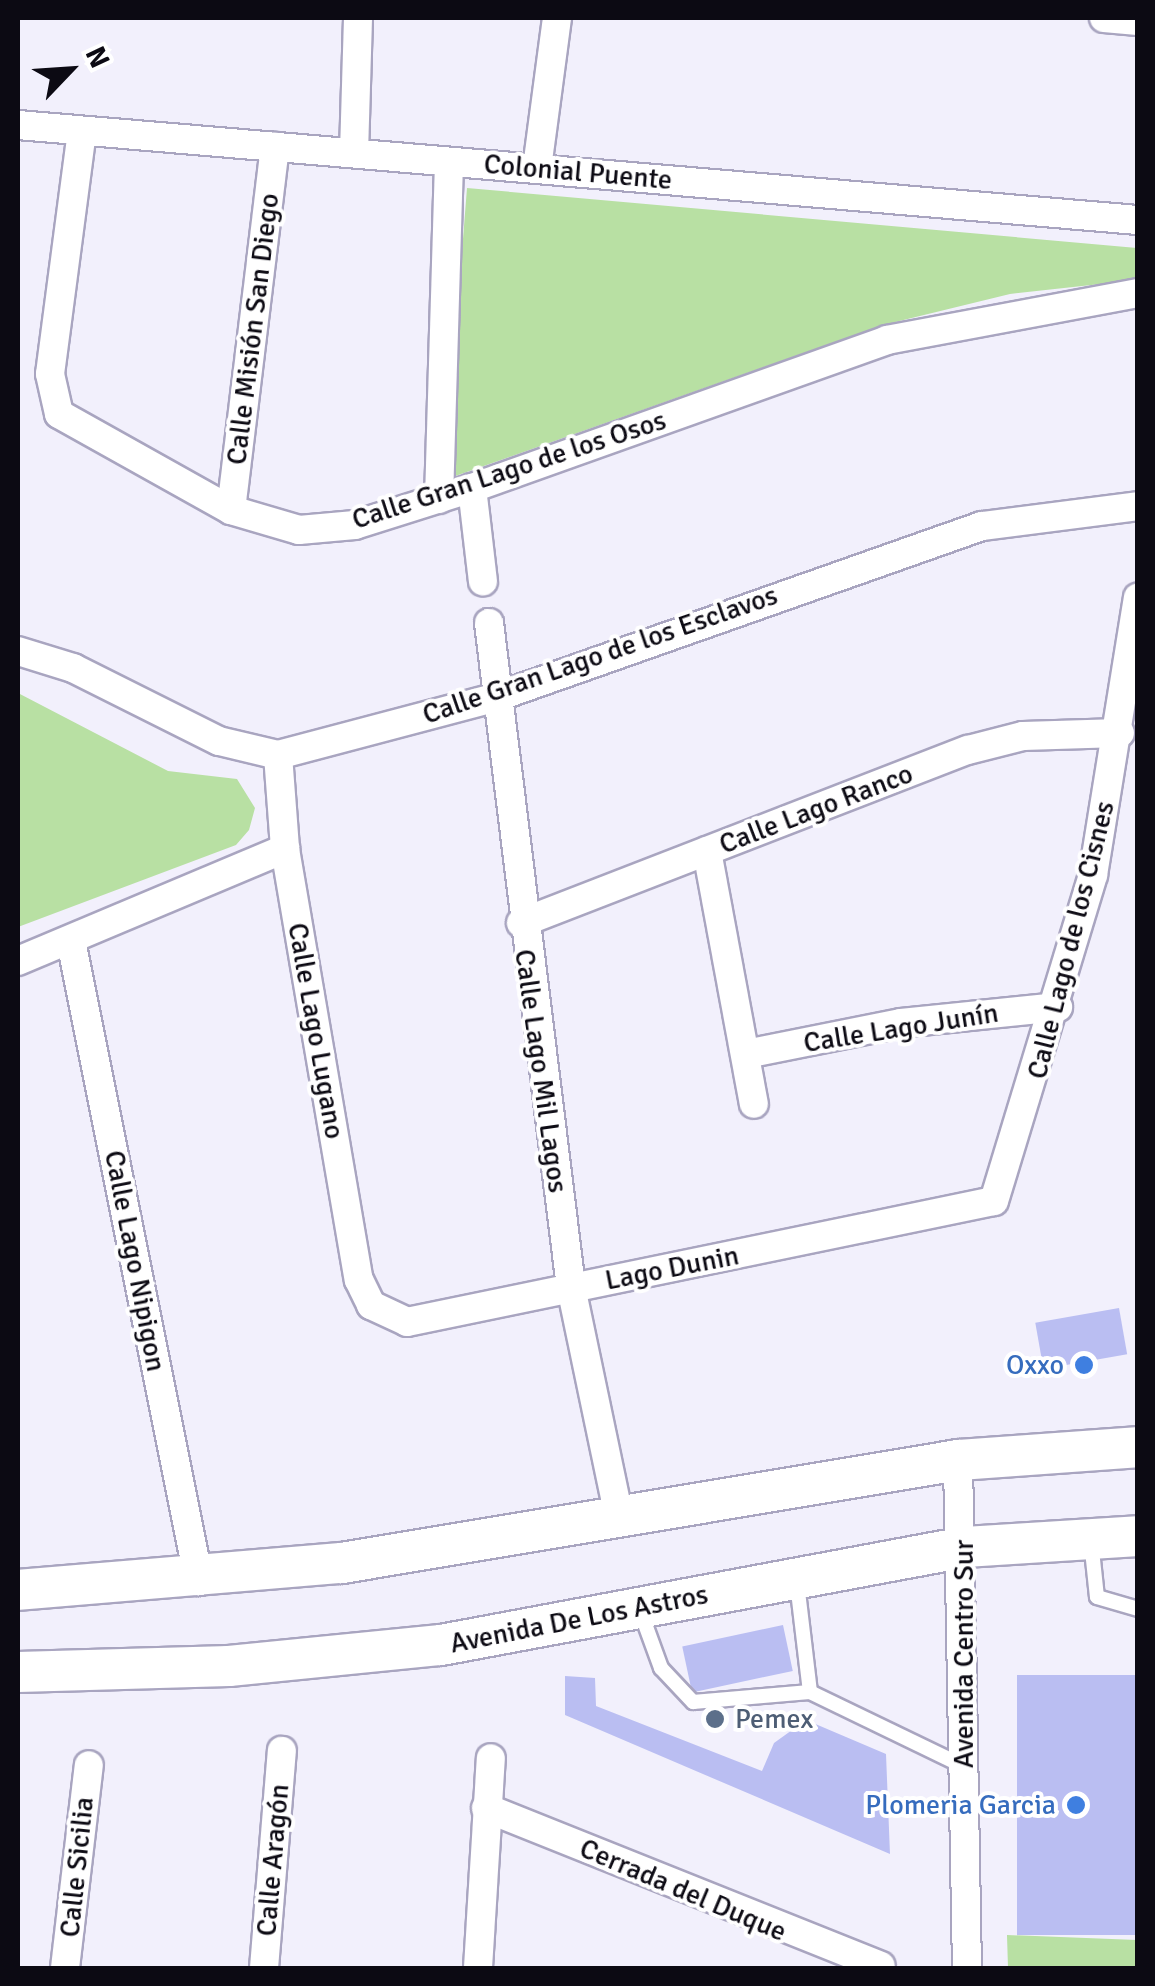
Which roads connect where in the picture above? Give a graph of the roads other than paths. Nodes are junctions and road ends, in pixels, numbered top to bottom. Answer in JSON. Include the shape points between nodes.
{"nodes":[{"id":1,"x":358,"y":18,"type":"edge"},
{"id":2,"x":557,"y":18,"type":"edge"},
{"id":3,"x":1104,"y":18,"type":"edge"},
{"id":4,"x":1138,"y":21,"type":"edge"},
{"id":5,"x":18,"y":125,"type":"edge"},
{"id":6,"x":82,"y":131,"type":"junction"},
{"id":7,"x":275,"y":147,"type":"junction"},
{"id":8,"x":354,"y":153,"type":"junction"},
{"id":9,"x":449,"y":162,"type":"junction"},
{"id":10,"x":538,"y":168,"type":"junction"},
{"id":11,"x":1138,"y":220,"type":"edge"},
{"id":12,"x":1138,"y":292,"type":"edge"},
{"id":13,"x":472,"y":488,"type":"junction"},
{"id":14,"x":439,"y":499,"type":"junction"},
{"id":15,"x":1138,"y":506,"type":"edge"},
{"id":16,"x":231,"y":510,"type":"junction"},
{"id":17,"x":483,"y":581,"type":"dead end"},
{"id":18,"x":1138,"y":598,"type":"edge"},
{"id":19,"x":489,"y":624,"type":"dead end"},
{"id":20,"x":18,"y":652,"type":"edge"},
{"id":21,"x":494,"y":698,"type":"junction"},
{"id":22,"x":1120,"y":733,"type":"junction"},
{"id":23,"x":278,"y":755,"type":"junction"},
{"id":24,"x":284,"y":849,"type":"junction"},
{"id":25,"x":708,"y":851,"type":"junction"},
{"id":26,"x":521,"y":923,"type":"junction"},
{"id":27,"x":71,"y":941,"type":"junction"},
{"id":28,"x":18,"y":961,"type":"edge"},
{"id":29,"x":1058,"y":1006,"type":"junction"},
{"id":30,"x":746,"y":1054,"type":"junction"},
{"id":31,"x":754,"y":1104,"type":"dead end"},
{"id":32,"x":979,"y":1208,"type":"joint"},
{"id":33,"x":571,"y":1287,"type":"junction"},
{"id":34,"x":370,"y":1304,"type":"joint"},
{"id":35,"x":1138,"y":1448,"type":"edge"},
{"id":36,"x":958,"y":1460,"type":"junction"},
{"id":37,"x":619,"y":1516,"type":"junction"},
{"id":38,"x":1091,"y":1535,"type":"junction"},
{"id":39,"x":1138,"y":1536,"type":"edge"},
{"id":40,"x":964,"y":1547,"type":"junction"},
{"id":41,"x":796,"y":1578,"type":"junction"},
{"id":42,"x":198,"y":1581,"type":"junction"},
{"id":43,"x":18,"y":1590,"type":"edge"},
{"id":44,"x":640,"y":1608,"type":"junction"},
{"id":45,"x":1138,"y":1608,"type":"edge"},
{"id":46,"x":18,"y":1672,"type":"edge"},
{"id":47,"x":810,"y":1692,"type":"junction"},
{"id":48,"x":282,"y":1750,"type":"dead end"},
{"id":49,"x":491,"y":1758,"type":"dead end"},
{"id":50,"x":88,"y":1764,"type":"dead end"},
{"id":51,"x":965,"y":1766,"type":"junction"},
{"id":52,"x":486,"y":1808,"type":"junction"},
{"id":53,"x":811,"y":1956,"type":"edge"},
{"id":54,"x":882,"y":1966,"type":"dead end"},
{"id":55,"x":66,"y":1968,"type":"edge"},
{"id":56,"x":264,"y":1968,"type":"edge"},
{"id":57,"x":478,"y":1968,"type":"edge"},
{"id":58,"x":968,"y":1968,"type":"edge"}],
"edges":[{"from":1,"to":8,"type":"street"},
{"from":2,"to":10,"type":"street"},
{"from":3,"to":4,"type":"street"},
{"from":5,"to":6,"type":"street","name":"Colonial Puente"},
{"from":6,"to":7,"type":"street","name":"Colonial Puente"},
{"from":6,"to":16,"type":"street","name":"Calle Gran Lago de los Osos","via":[[51,399],[78,430]]},
{"from":7,"to":8,"type":"street","name":"Colonial Puente"},
{"from":7,"to":16,"type":"street","name":"Calle Misión San Diego"},
{"from":8,"to":9,"type":"street","name":"Colonial Puente"},
{"from":9,"to":10,"type":"street","name":"Colonial Puente"},
{"from":9,"to":14,"type":"street"},
{"from":10,"to":11,"type":"street","name":"Colonial Puente"},
{"from":12,"to":13,"type":"street","name":"Calle Gran Lago de los Osos","via":[[886,340]]},
{"from":13,"to":14,"type":"street","name":"Calle Gran Lago de los Osos"},
{"from":13,"to":17,"type":"street"},
{"from":14,"to":16,"type":"street","name":"Calle Gran Lago de los Osos","via":[[299,530]]},
{"from":15,"to":21,"type":"street","name":"Calle Gran Lago de los Esclavos","via":[[982,526],[904,549]]},
{"from":18,"to":22,"type":"street","name":"Calle Lago de los Cisnes"},
{"from":19,"to":21,"type":"street","name":"Calle Lago Mil Lagos"},
{"from":20,"to":23,"type":"street","name":"Calle Gran Lago de los Esclavos","via":[[73,668],[219,741]]},
{"from":21,"to":23,"type":"street","name":"Calle Gran Lago de los Esclavos"},
{"from":21,"to":26,"type":"street","name":"Calle Lago Mil Lagos"},
{"from":22,"to":25,"type":"street","name":"Calle Lago Ranco","via":[[1024,736],[968,750]]},
{"from":22,"to":29,"type":"street","name":"Calle Lago de los Cisnes"},
{"from":23,"to":24,"type":"street","name":"Calle Lago Lugano"},
{"from":24,"to":27,"type":"street"},
{"from":24,"to":34,"type":"street","name":"Calle Lago Lugano"},
{"from":25,"to":26,"type":"street","name":"Calle Lago Ranco"},
{"from":25,"to":30,"type":"street"},
{"from":26,"to":33,"type":"street","name":"Calle Lago Mil Lagos"},
{"from":27,"to":28,"type":"street"},
{"from":27,"to":42,"type":"street","name":"Calle Lago Nipigon"},
{"from":29,"to":30,"type":"street","name":"Calle Lago Junín","via":[[901,1023]]},
{"from":29,"to":32,"type":"street","name":"Calle Lago de los Cisnes","via":[[1005,1186]]},
{"from":30,"to":31,"type":"street"},
{"from":32,"to":33,"type":"street","name":"Lago Dunin"},
{"from":33,"to":34,"type":"street","name":"Lago Dunin","via":[[406,1322]]},
{"from":33,"to":37,"type":"street","name":"Calle Lago Mil Lagos"},
{"from":35,"to":36,"type":"main road"},
{"from":36,"to":37,"type":"main road"},
{"from":36,"to":40,"type":"street","name":"Avenida Centro Sur"},
{"from":37,"to":42,"type":"main road"},
{"from":38,"to":39,"type":"main road","name":"Avenida De Los Astros"},
{"from":38,"to":40,"type":"main road","name":"Avenida De Los Astros"},
{"from":38,"to":45,"type":"lane","via":[[1097,1597]]},
{"from":40,"to":41,"type":"main road","name":"Avenida De Los Astros"},
{"from":40,"to":51,"type":"street","name":"Avenida Centro Sur"},
{"from":41,"to":44,"type":"main road","name":"Avenida De Los Astros"},
{"from":41,"to":47,"type":"lane"},
{"from":42,"to":43,"type":"main road"},
{"from":44,"to":46,"type":"main road","name":"Avenida De Los Astros","via":[[441,1646],[229,1666]]},
{"from":44,"to":47,"type":"lane","via":[[662,1668],[693,1702]]},
{"from":47,"to":51,"type":"lane"},
{"from":48,"to":56,"type":"street","name":"Calle Aragón"},
{"from":49,"to":52,"type":"street"},
{"from":50,"to":55,"type":"street","name":"Calle Sicilia"},
{"from":51,"to":58,"type":"street","name":"Avenida Centro Sur"},
{"from":52,"to":53,"type":"street","name":"Cerrada del Duque"},
{"from":52,"to":57,"type":"street"},
{"from":53,"to":54,"type":"street","name":"Cerrada del Duque"}]}
